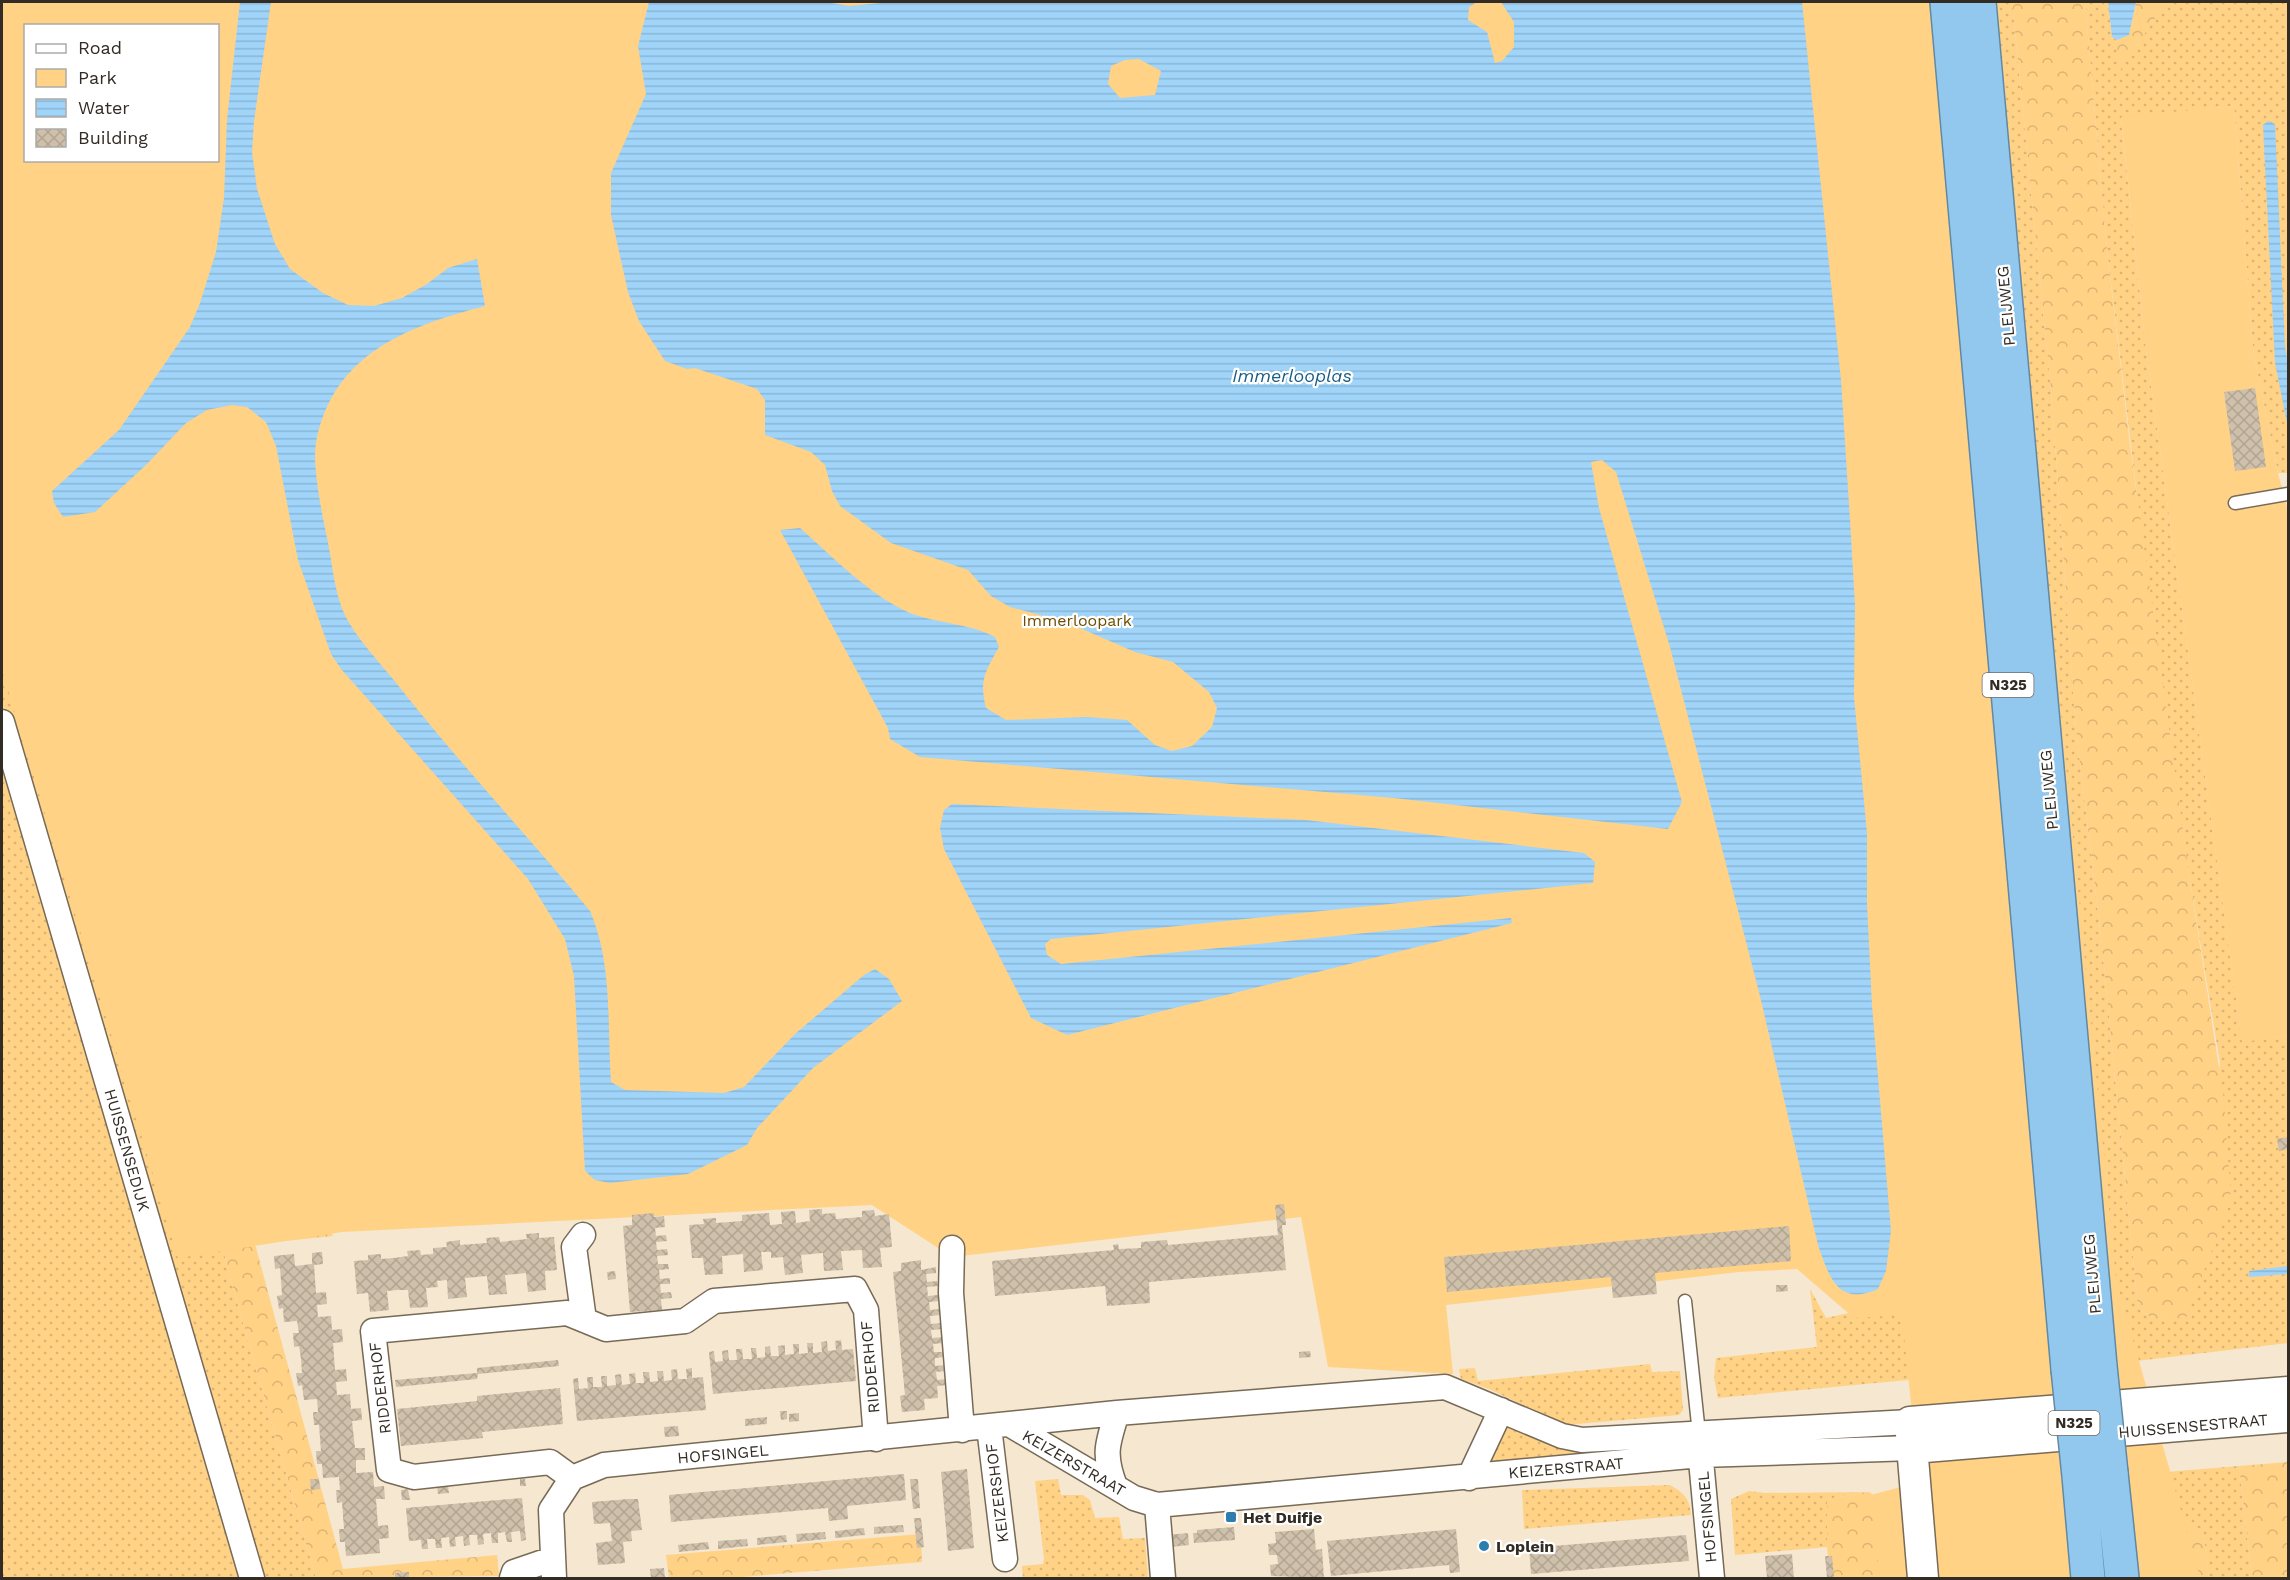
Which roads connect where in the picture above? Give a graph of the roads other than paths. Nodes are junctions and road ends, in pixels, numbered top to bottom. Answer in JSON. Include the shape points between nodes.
{"nodes":[{"id":1,"x":1947,"y":2,"type":"edge"},
{"id":2,"x":1979,"y":2,"type":"edge"},
{"id":3,"x":2289,"y":494,"type":"edge"},
{"id":4,"x":2235,"y":503,"type":"dead end"},
{"id":5,"x":2,"y":722,"type":"edge"},
{"id":6,"x":583,"y":1235,"type":"dead end"},
{"id":7,"x":952,"y":1248,"type":"dead end"},
{"id":8,"x":1685,"y":1301,"type":"dead end"},
{"id":9,"x":584,"y":1320,"type":"junction"},
{"id":10,"x":2289,"y":1392,"type":"edge"},
{"id":11,"x":1501,"y":1410,"type":"junction"},
{"id":12,"x":1117,"y":1413,"type":"junction"},
{"id":13,"x":2289,"y":1417,"type":"edge"},
{"id":14,"x":999,"y":1426,"type":"junction"},
{"id":15,"x":2027,"y":1426,"type":"junction"},
{"id":16,"x":963,"y":1430,"type":"junction"},
{"id":17,"x":1911,"y":1435,"type":"junction"},
{"id":18,"x":876,"y":1439,"type":"junction"},
{"id":19,"x":1700,"y":1445,"type":"junction"},
{"id":20,"x":572,"y":1478,"type":"junction"},
{"id":21,"x":1469,"y":1478,"type":"junction"},
{"id":22,"x":1115,"y":1486,"type":"junction"},
{"id":23,"x":1157,"y":1505,"type":"junction"},
{"id":24,"x":1005,"y":1559,"type":"dead end"},
{"id":25,"x":553,"y":1569,"type":"edge"},
{"id":26,"x":252,"y":1578,"type":"edge"},
{"id":27,"x":512,"y":1578,"type":"edge"},
{"id":28,"x":1163,"y":1578,"type":"edge"},
{"id":29,"x":1712,"y":1578,"type":"edge"},
{"id":30,"x":1923,"y":1578,"type":"edge"},
{"id":31,"x":2088,"y":1578,"type":"edge"},
{"id":32,"x":2122,"y":1578,"type":"edge"}],
"edges":[{"from":1,"to":31,"type":"highway","name":"PLEIJWEG","number":"N325","bridge":true},
{"from":2,"to":32,"type":"highway","name":"PLEIJWEG","number":"N325","bridge":true},
{"from":3,"to":4,"type":"lane"},
{"from":5,"to":26,"type":"street","name":"HUISSENSEDIJK"},
{"from":6,"to":9,"type":"street","via":[[574,1247]]},
{"from":7,"to":16,"type":"street","via":[[951,1293]]},
{"from":8,"to":19,"type":"lane"},
{"from":9,"to":18,"type":"street","name":"RIDDERHOF","via":[[606,1329],[685,1321],[714,1301],[855,1289],[866,1310]]},
{"from":9,"to":20,"type":"street","name":"RIDDERHOF","via":[[567,1313],[373,1331],[389,1470],[414,1477],[550,1462]]},
{"from":10,"to":15,"type":"street","name":"HUISSENSESTRAAT"},
{"from":11,"to":12,"type":"street","name":"KEIZERSTRAAT","via":[[1445,1387]]},
{"from":11,"to":19,"type":"street","name":"KEIZERSTRAAT","via":[[1562,1436],[1582,1440]]},
{"from":11,"to":21,"type":"street"},
{"from":12,"to":14,"type":"street","name":"KEIZERSTRAAT"},
{"from":12,"to":22,"type":"street","via":[[1106,1448]]},
{"from":13,"to":15,"type":"street","name":"HUISSENSESTRAAT","via":[[2134,1432]]},
{"from":14,"to":16,"type":"street","name":"HOFSINGEL"},
{"from":14,"to":22,"type":"street","name":"KEIZERSTRAAT"},
{"from":14,"to":24,"type":"street","name":"KEIZERSHOF"},
{"from":15,"to":17,"type":"street","name":"KEIZERSTRAAT"},
{"from":16,"to":18,"type":"street","name":"HOFSINGEL"},
{"from":17,"to":19,"type":"street","name":"KEIZERSTRAAT"},
{"from":17,"to":30,"type":"street"},
{"from":18,"to":20,"type":"street","name":"HOFSINGEL","via":[[604,1465]]},
{"from":19,"to":21,"type":"street","name":"KEIZERSTRAAT"},
{"from":19,"to":29,"type":"street","name":"HOFSINGEL"},
{"from":20,"to":25,"type":"street","via":[[551,1510]]},
{"from":21,"to":23,"type":"street","name":"KEIZERSTRAAT"},
{"from":22,"to":23,"type":"street","name":"KEIZERSTRAAT","via":[[1134,1498]]},
{"from":23,"to":28,"type":"street"},
{"from":25,"to":27,"type":"street","via":[[514,1572]]}]}
